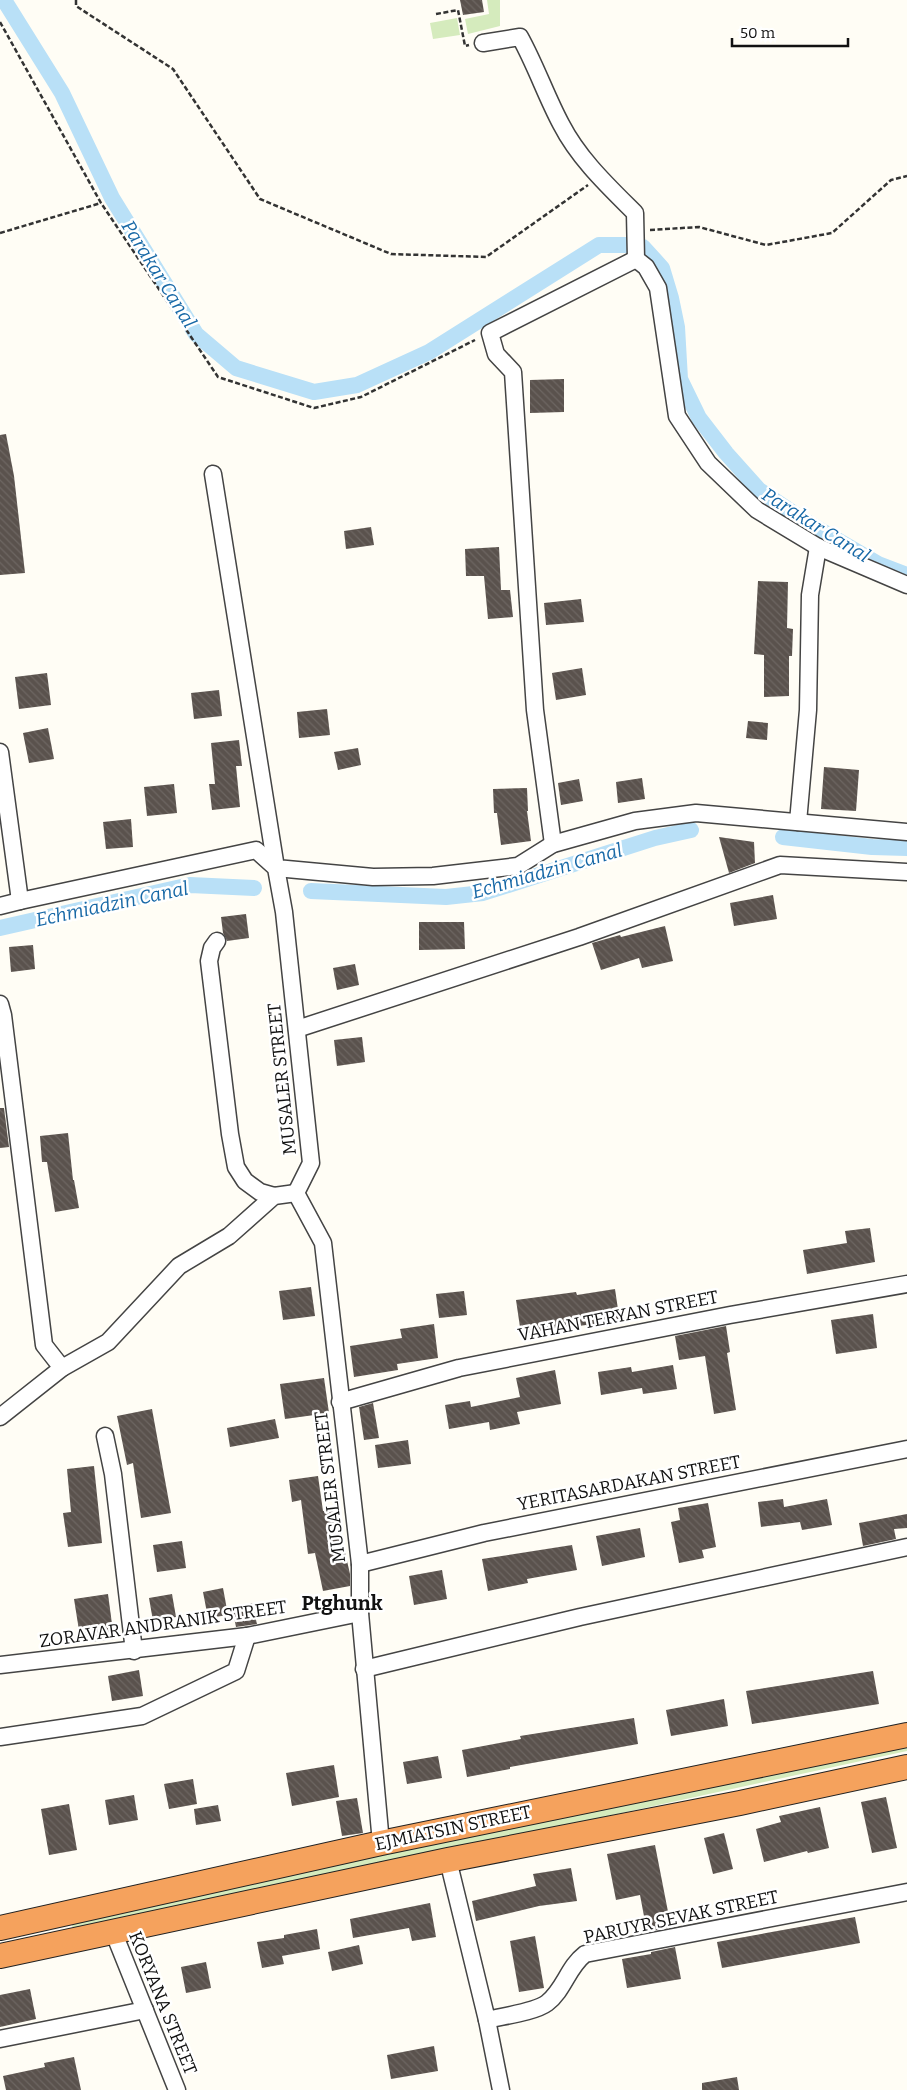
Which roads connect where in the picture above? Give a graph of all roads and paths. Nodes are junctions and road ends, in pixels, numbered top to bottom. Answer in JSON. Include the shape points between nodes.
{"nodes":[{"id":1,"x":76,"y":0,"type":"edge"},
{"id":2,"x":436,"y":14,"type":"dead end"},
{"id":3,"x":0,"y":22,"type":"edge"},
{"id":4,"x":483,"y":43,"type":"joint"},
{"id":5,"x":907,"y":176,"type":"edge"},
{"id":6,"x":599,"y":177,"type":"junction"},
{"id":7,"x":101,"y":203,"type":"junction"},
{"id":8,"x":635,"y":230,"type":"junction"},
{"id":9,"x":0,"y":233,"type":"edge"},
{"id":10,"x":636,"y":259,"type":"junction"},
{"id":11,"x":490,"y":333,"type":"junction"},
{"id":12,"x":213,"y":474,"type":"dead end"},
{"id":13,"x":818,"y":547,"type":"junction"},
{"id":14,"x":907,"y":586,"type":"edge"},
{"id":15,"x":0,"y":752,"type":"edge"},
{"id":16,"x":798,"y":822,"type":"junction"},
{"id":17,"x":907,"y":832,"type":"edge"},
{"id":18,"x":553,"y":844,"type":"junction"},
{"id":19,"x":276,"y":868,"type":"junction"},
{"id":20,"x":907,"y":872,"type":"edge"},
{"id":21,"x":20,"y":901,"type":"junction"},
{"id":22,"x":0,"y":906,"type":"edge"},
{"id":23,"x":217,"y":941,"type":"dead end"},
{"id":24,"x":0,"y":1004,"type":"edge"},
{"id":25,"x":297,"y":1029,"type":"junction"},
{"id":26,"x":296,"y":1194,"type":"junction"},
{"id":27,"x":274,"y":1196,"type":"junction"},
{"id":28,"x":907,"y":1284,"type":"edge"},
{"id":29,"x":62,"y":1368,"type":"junction"},
{"id":30,"x":340,"y":1402,"type":"junction"},
{"id":31,"x":0,"y":1417,"type":"edge"},
{"id":32,"x":106,"y":1436,"type":"dead end"},
{"id":33,"x":907,"y":1449,"type":"edge"},
{"id":34,"x":907,"y":1547,"type":"edge"},
{"id":35,"x":360,"y":1564,"type":"junction"},
{"id":36,"x":360,"y":1613,"type":"junction"},
{"id":37,"x":247,"y":1636,"type":"junction"},
{"id":38,"x":134,"y":1651,"type":"junction"},
{"id":39,"x":0,"y":1665,"type":"edge"},
{"id":40,"x":364,"y":1669,"type":"junction"},
{"id":41,"x":907,"y":1735,"type":"edge"},
{"id":42,"x":0,"y":1737,"type":"edge"},
{"id":43,"x":907,"y":1767,"type":"edge"},
{"id":44,"x":381,"y":1843,"type":"junction"},
{"id":45,"x":448,"y":1860,"type":"junction"},
{"id":46,"x":907,"y":1892,"type":"edge"},
{"id":47,"x":34,"y":1921,"type":"junction"},
{"id":48,"x":0,"y":1928,"type":"edge"},
{"id":49,"x":113,"y":1931,"type":"junction"},
{"id":50,"x":39,"y":1947,"type":"junction"},
{"id":51,"x":0,"y":1956,"type":"edge"},
{"id":52,"x":145,"y":2010,"type":"junction"},
{"id":53,"x":487,"y":2020,"type":"junction"},
{"id":54,"x":0,"y":2039,"type":"edge"},
{"id":55,"x":177,"y":2090,"type":"edge"},
{"id":56,"x":501,"y":2090,"type":"edge"}],
"edges":[{"from":1,"to":6,"type":"path","via":[[76,6],[173,69],[260,200],[391,254],[486,257]]},
{"from":2,"to":4,"type":"path","via":[[458,10],[465,46]]},
{"from":3,"to":7,"type":"path"},
{"from":4,"to":6,"type":"street","via":[[520,37],[562,126]]},
{"from":5,"to":8,"type":"path","via":[[891,180],[832,233],[766,246],[699,227]]},
{"from":6,"to":8,"type":"street","via":[[635,213]]},
{"from":7,"to":9,"type":"path"},
{"from":7,"to":11,"type":"path","via":[[218,377],[314,408],[361,397]]},
{"from":8,"to":10,"type":"street"},
{"from":10,"to":11,"type":"street"},
{"from":10,"to":13,"type":"street","via":[[646,267],[658,288],[677,416],[708,464],[757,510]]},
{"from":11,"to":18,"type":"street","via":[[496,354],[513,372],[535,710]]},
{"from":12,"to":19,"type":"street","name":"MUSALER STREET"},
{"from":13,"to":14,"type":"street"},
{"from":13,"to":16,"type":"street","via":[[810,595],[808,710]]},
{"from":15,"to":21,"type":"street"},
{"from":16,"to":17,"type":"street"},
{"from":16,"to":18,"type":"street","via":[[696,813],[636,821]]},
{"from":18,"to":19,"type":"street","via":[[518,866],[433,876],[373,877]]},
{"from":19,"to":21,"type":"street","via":[[256,850]]},
{"from":19,"to":25,"type":"street","name":"MUSALER STREET"},
{"from":20,"to":25,"type":"street","via":[[780,865],[579,937]]},
{"from":21,"to":22,"type":"street"},
{"from":23,"to":27,"type":"street","via":[[209,961],[236,1167],[245,1182]]},
{"from":24,"to":29,"type":"street","via":[[44,1345]]},
{"from":25,"to":26,"type":"street","name":"MUSALER STREET","via":[[311,1163]]},
{"from":26,"to":27,"type":"street"},
{"from":26,"to":30,"type":"street","name":"MUSALER STREET","via":[[323,1243]]},
{"from":27,"to":29,"type":"street","via":[[230,1236],[179,1266],[108,1342]]},
{"from":28,"to":30,"type":"street","name":"VAHAN TERYAN STREET","via":[[468,1366]]},
{"from":29,"to":31,"type":"street"},
{"from":30,"to":35,"type":"street","name":"MUSALER STREET"},
{"from":32,"to":38,"type":"street"},
{"from":33,"to":35,"type":"street","name":"YERITASARDAKAN STREET","via":[[484,1533]]},
{"from":34,"to":40,"type":"street","via":[[580,1617]]},
{"from":35,"to":36,"type":"street","name":"MUSALER STREET"},
{"from":36,"to":37,"type":"street","name":"ZORAVAR ANDRANIK STREET"},
{"from":36,"to":40,"type":"street","name":"MUSALER STREET"},
{"from":37,"to":38,"type":"street","name":"ZORAVAR ANDRANIK STREET"},
{"from":37,"to":42,"type":"street","via":[[236,1671],[142,1716]]},
{"from":38,"to":39,"type":"street","name":"ZORAVAR ANDRANIK STREET"},
{"from":40,"to":44,"type":"street","name":"MUSALER STREET"},
{"from":41,"to":44,"type":"highway","name":"EJMIATSIN STREET"},
{"from":43,"to":45,"type":"highway","name":"EJMIATSIN STREET"},
{"from":44,"to":47,"type":"highway","name":"EJMIATSIN STREET"},
{"from":45,"to":49,"type":"highway","name":"EJMIATSIN STREET"},
{"from":45,"to":53,"type":"street"},
{"from":46,"to":53,"type":"street","name":"PARUYR SEVAK STREET","via":[[585,1954],[572,1966],[547,2002]]},
{"from":47,"to":48,"type":"highway","name":"EJMIATSIN STREET"},
{"from":47,"to":50,"type":"highway"},
{"from":49,"to":50,"type":"highway","name":"EJMIATSIN STREET"},
{"from":49,"to":52,"type":"street","name":"KORYANA STREET"},
{"from":50,"to":51,"type":"highway","name":"EJMIATSIN STREET"},
{"from":52,"to":54,"type":"street"},
{"from":52,"to":55,"type":"street","name":"KORYANA STREET"},
{"from":53,"to":56,"type":"street"}]}
